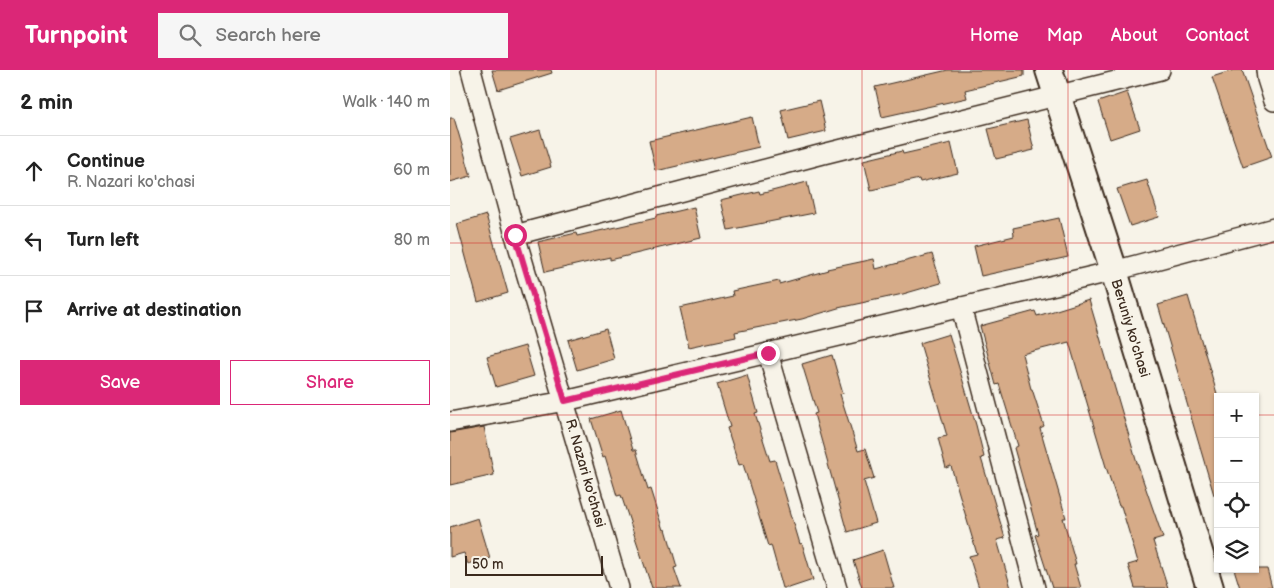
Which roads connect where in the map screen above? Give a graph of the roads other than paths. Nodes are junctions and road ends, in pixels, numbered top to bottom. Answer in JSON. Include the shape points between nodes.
{"nodes":[{"id":1,"x":471,"y":70,"type":"edge"},
{"id":2,"x":1049,"y":70,"type":"edge"},
{"id":3,"x":1160,"y":70,"type":"edge"},
{"id":4,"x":1266,"y":70,"type":"edge"},
{"id":5,"x":1058,"y":96,"type":"junction"},
{"id":6,"x":1274,"y":101,"type":"edge"},
{"id":7,"x":1274,"y":228,"type":"edge"},
{"id":8,"x":515,"y":235,"type":"junction"},
{"id":9,"x":1114,"y":270,"type":"junction"},
{"id":10,"x":961,"y":307,"type":"junction"},
{"id":11,"x":768,"y":353,"type":"junction"},
{"id":12,"x":565,"y":401,"type":"junction"},
{"id":13,"x":450,"y":422,"type":"edge"},
{"id":14,"x":620,"y":588,"type":"edge"},
{"id":15,"x":837,"y":588,"type":"edge"},
{"id":16,"x":1035,"y":588,"type":"edge"},
{"id":17,"x":1210,"y":588,"type":"edge"}],
"edges":[{"from":1,"to":8,"type":"street","name":"R. Nazari ko'chasi"},
{"from":2,"to":5,"type":"street","name":"Beruniy ko'chasi"},
{"from":3,"to":5,"type":"street"},
{"from":4,"to":6,"type":"street"},
{"from":5,"to":8,"type":"street"},
{"from":5,"to":9,"type":"street","name":"Beruniy ko'chasi"},
{"from":7,"to":9,"type":"street"},
{"from":8,"to":12,"type":"street","name":"R. Nazari ko'chasi"},
{"from":9,"to":10,"type":"street"},
{"from":9,"to":17,"type":"street","name":"Beruniy ko'chasi"},
{"from":10,"to":11,"type":"street"},
{"from":10,"to":16,"type":"street"},
{"from":11,"to":12,"type":"street"},
{"from":11,"to":15,"type":"street"},
{"from":12,"to":13,"type":"street"},
{"from":12,"to":14,"type":"street","name":"R. Nazari ko'chasi"}]}
